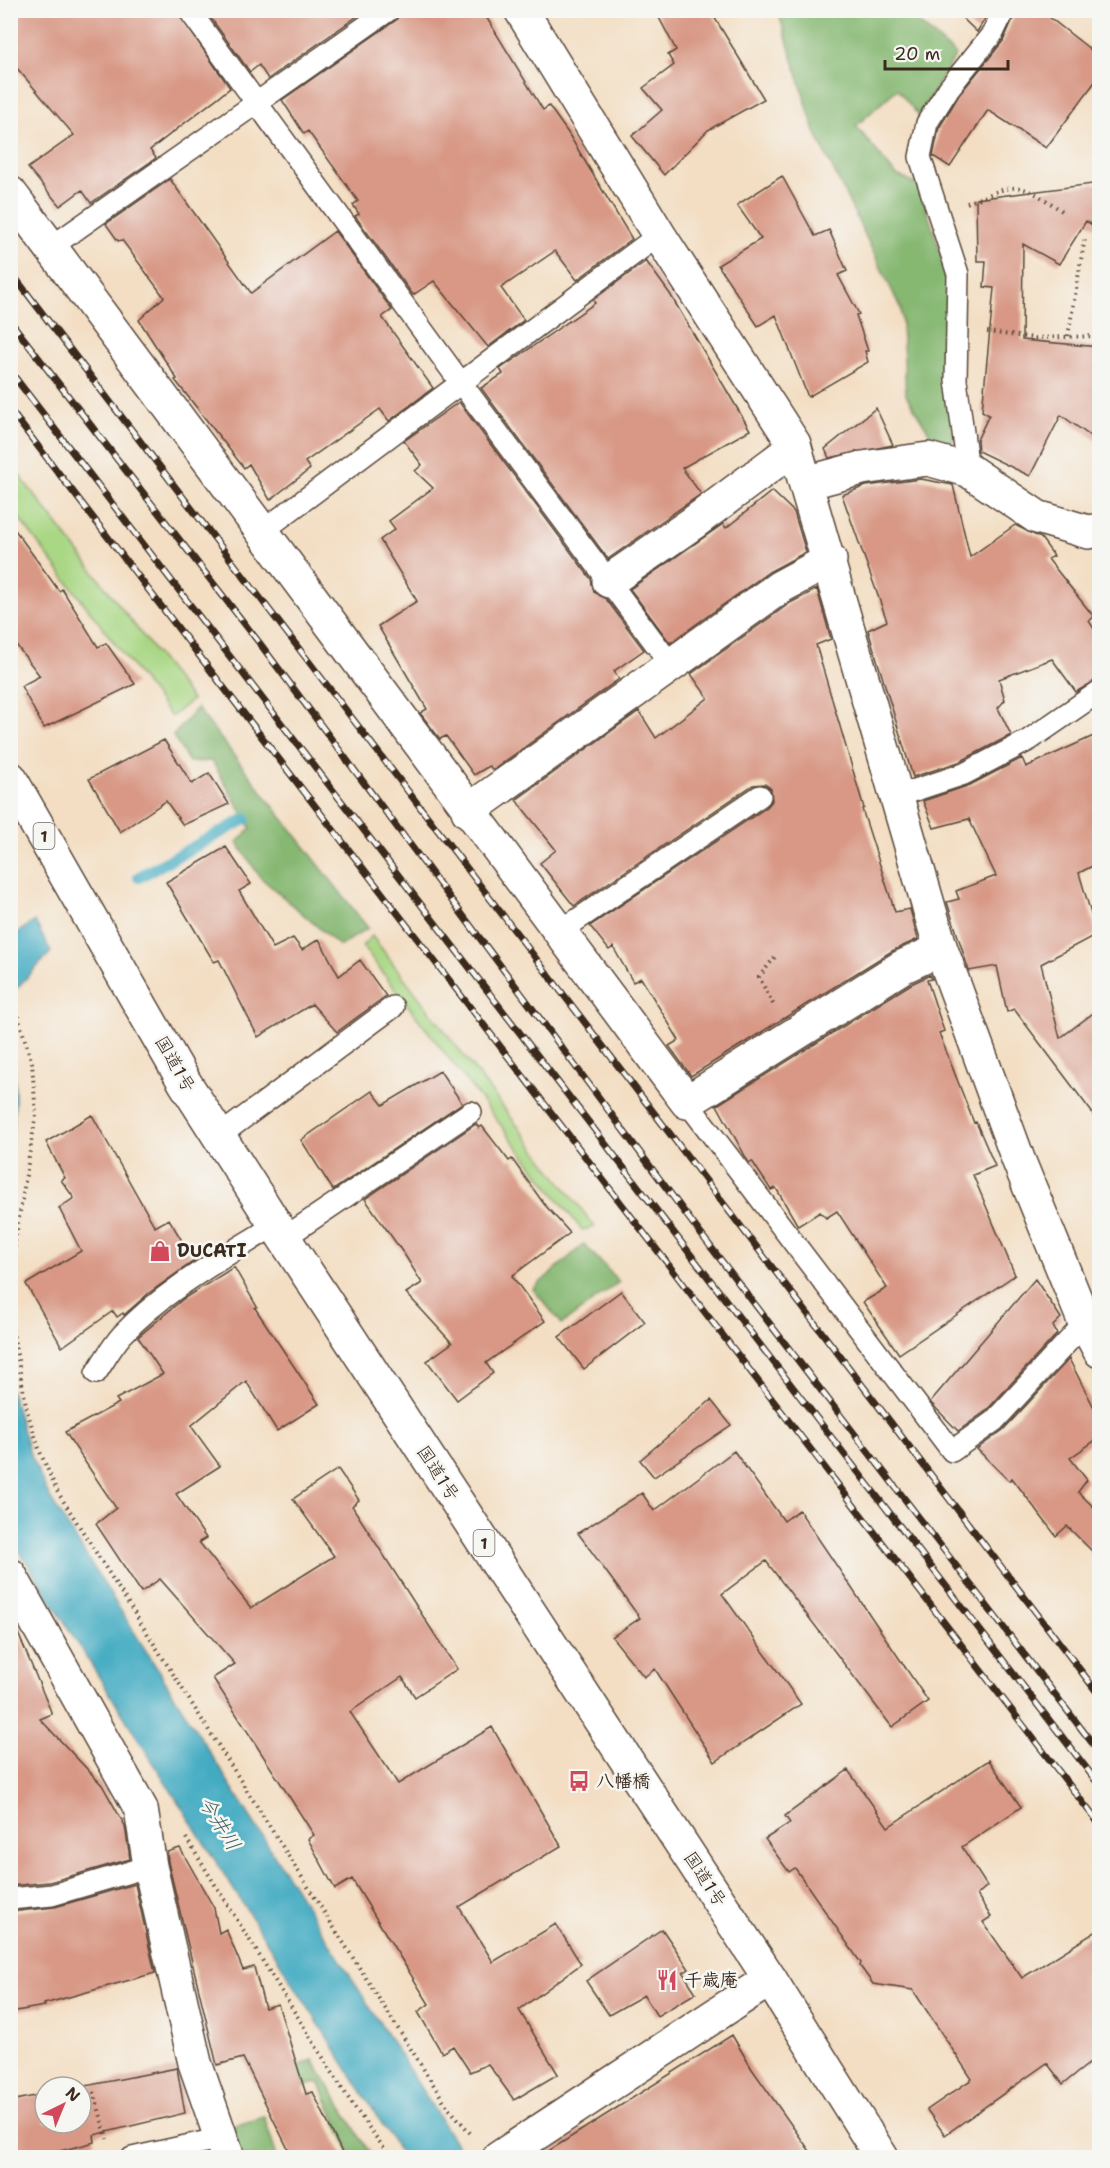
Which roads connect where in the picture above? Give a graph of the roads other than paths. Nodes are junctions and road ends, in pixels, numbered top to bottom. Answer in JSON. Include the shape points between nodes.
{"nodes":[{"id":1,"x":189,"y":10,"type":"edge"},
{"id":2,"x":389,"y":10,"type":"edge"},
{"id":3,"x":521,"y":10,"type":"edge"},
{"id":4,"x":1004,"y":10,"type":"edge"},
{"id":5,"x":255,"y":102,"type":"junction"},
{"id":6,"x":10,"y":193,"type":"edge"},
{"id":7,"x":659,"y":235,"type":"junction"},
{"id":8,"x":51,"y":247,"type":"junction"},
{"id":9,"x":460,"y":383,"type":"junction"},
{"id":10,"x":795,"y":447,"type":"junction"},
{"id":11,"x":968,"y":470,"type":"junction"},
{"id":12,"x":806,"y":483,"type":"junction"},
{"id":13,"x":264,"y":530,"type":"junction"},
{"id":14,"x":1100,"y":530,"type":"edge"},
{"id":15,"x":830,"y":560,"type":"junction"},
{"id":16,"x":609,"y":581,"type":"junction"},
{"id":17,"x":672,"y":666,"type":"junction"},
{"id":18,"x":1100,"y":691,"type":"edge"},
{"id":19,"x":10,"y":778,"type":"edge"},
{"id":20,"x":760,"y":796,"type":"dead end"},
{"id":21,"x":897,"y":796,"type":"junction"},
{"id":22,"x":468,"y":811,"type":"junction"},
{"id":23,"x":559,"y":932,"type":"junction"},
{"id":24,"x":941,"y":949,"type":"junction"},
{"id":25,"x":393,"y":1007,"type":"dead end"},
{"id":26,"x":687,"y":1102,"type":"junction"},
{"id":27,"x":471,"y":1112,"type":"dead end"},
{"id":28,"x":219,"y":1136,"type":"junction"},
{"id":29,"x":279,"y":1232,"type":"junction"},
{"id":30,"x":1092,"y":1337,"type":"edge"},
{"id":31,"x":96,"y":1373,"type":"dead end"},
{"id":32,"x":15,"y":1595,"type":"edge"},
{"id":33,"x":150,"y":1866,"type":"junction"},
{"id":34,"x":10,"y":1899,"type":"edge"},
{"id":35,"x":770,"y":1979,"type":"junction"},
{"id":36,"x":225,"y":2148,"type":"edge"},
{"id":37,"x":132,"y":2157,"type":"edge"},
{"id":38,"x":499,"y":2157,"type":"edge"},
{"id":39,"x":882,"y":2157,"type":"edge"}],
"edges":[{"from":1,"to":5,"type":"lane"},
{"from":2,"to":5,"type":"lane"},
{"from":3,"to":7,"type":"main road"},
{"from":4,"to":11,"type":"lane","via":[[993,33],[927,123],[920,157],[958,274],[956,380]]},
{"from":5,"to":8,"type":"lane"},
{"from":5,"to":9,"type":"lane"},
{"from":6,"to":8,"type":"main road"},
{"from":7,"to":9,"type":"lane"},
{"from":7,"to":10,"type":"main road"},
{"from":8,"to":13,"type":"main road"},
{"from":9,"to":13,"type":"lane"},
{"from":9,"to":16,"type":"lane"},
{"from":10,"to":12,"type":"main road"},
{"from":10,"to":16,"type":"main road"},
{"from":11,"to":12,"type":"main road","via":[[928,459],[862,468]]},
{"from":11,"to":14,"type":"main road","via":[[1037,517],[1088,532]]},
{"from":12,"to":15,"type":"main road"},
{"from":13,"to":22,"type":"main road"},
{"from":15,"to":17,"type":"main road","via":[[780,587]]},
{"from":15,"to":21,"type":"main road"},
{"from":16,"to":17,"type":"lane"},
{"from":17,"to":22,"type":"main road"},
{"from":18,"to":21,"type":"lane","via":[[1029,740],[964,774]]},
{"from":19,"to":28,"type":"main road","name":"国道1号","number":"1"},
{"from":20,"to":23,"type":"lane"},
{"from":21,"to":24,"type":"main road"},
{"from":22,"to":23,"type":"main road"},
{"from":23,"to":26,"type":"main road"},
{"from":24,"to":26,"type":"main road","via":[[902,967]]},
{"from":24,"to":30,"type":"main road","via":[[1018,1159]]},
{"from":25,"to":28,"type":"lane"},
{"from":26,"to":30,"type":"lane","via":[[952,1451],[994,1421]]},
{"from":27,"to":29,"type":"lane"},
{"from":28,"to":29,"type":"main road","name":"国道1号","number":"1"},
{"from":29,"to":31,"type":"lane","via":[[186,1282],[121,1336]]},
{"from":29,"to":35,"type":"main road","name":"国道1号","number":"1"},
{"from":32,"to":33,"type":"main road","via":[[141,1809]]},
{"from":33,"to":34,"type":"lane","via":[[52,1895]]},
{"from":33,"to":36,"type":"main road","via":[[195,2063]]},
{"from":35,"to":38,"type":"main road"},
{"from":35,"to":39,"type":"main road","name":"国道1号","number":"1"},
{"from":36,"to":37,"type":"lane"}]}
